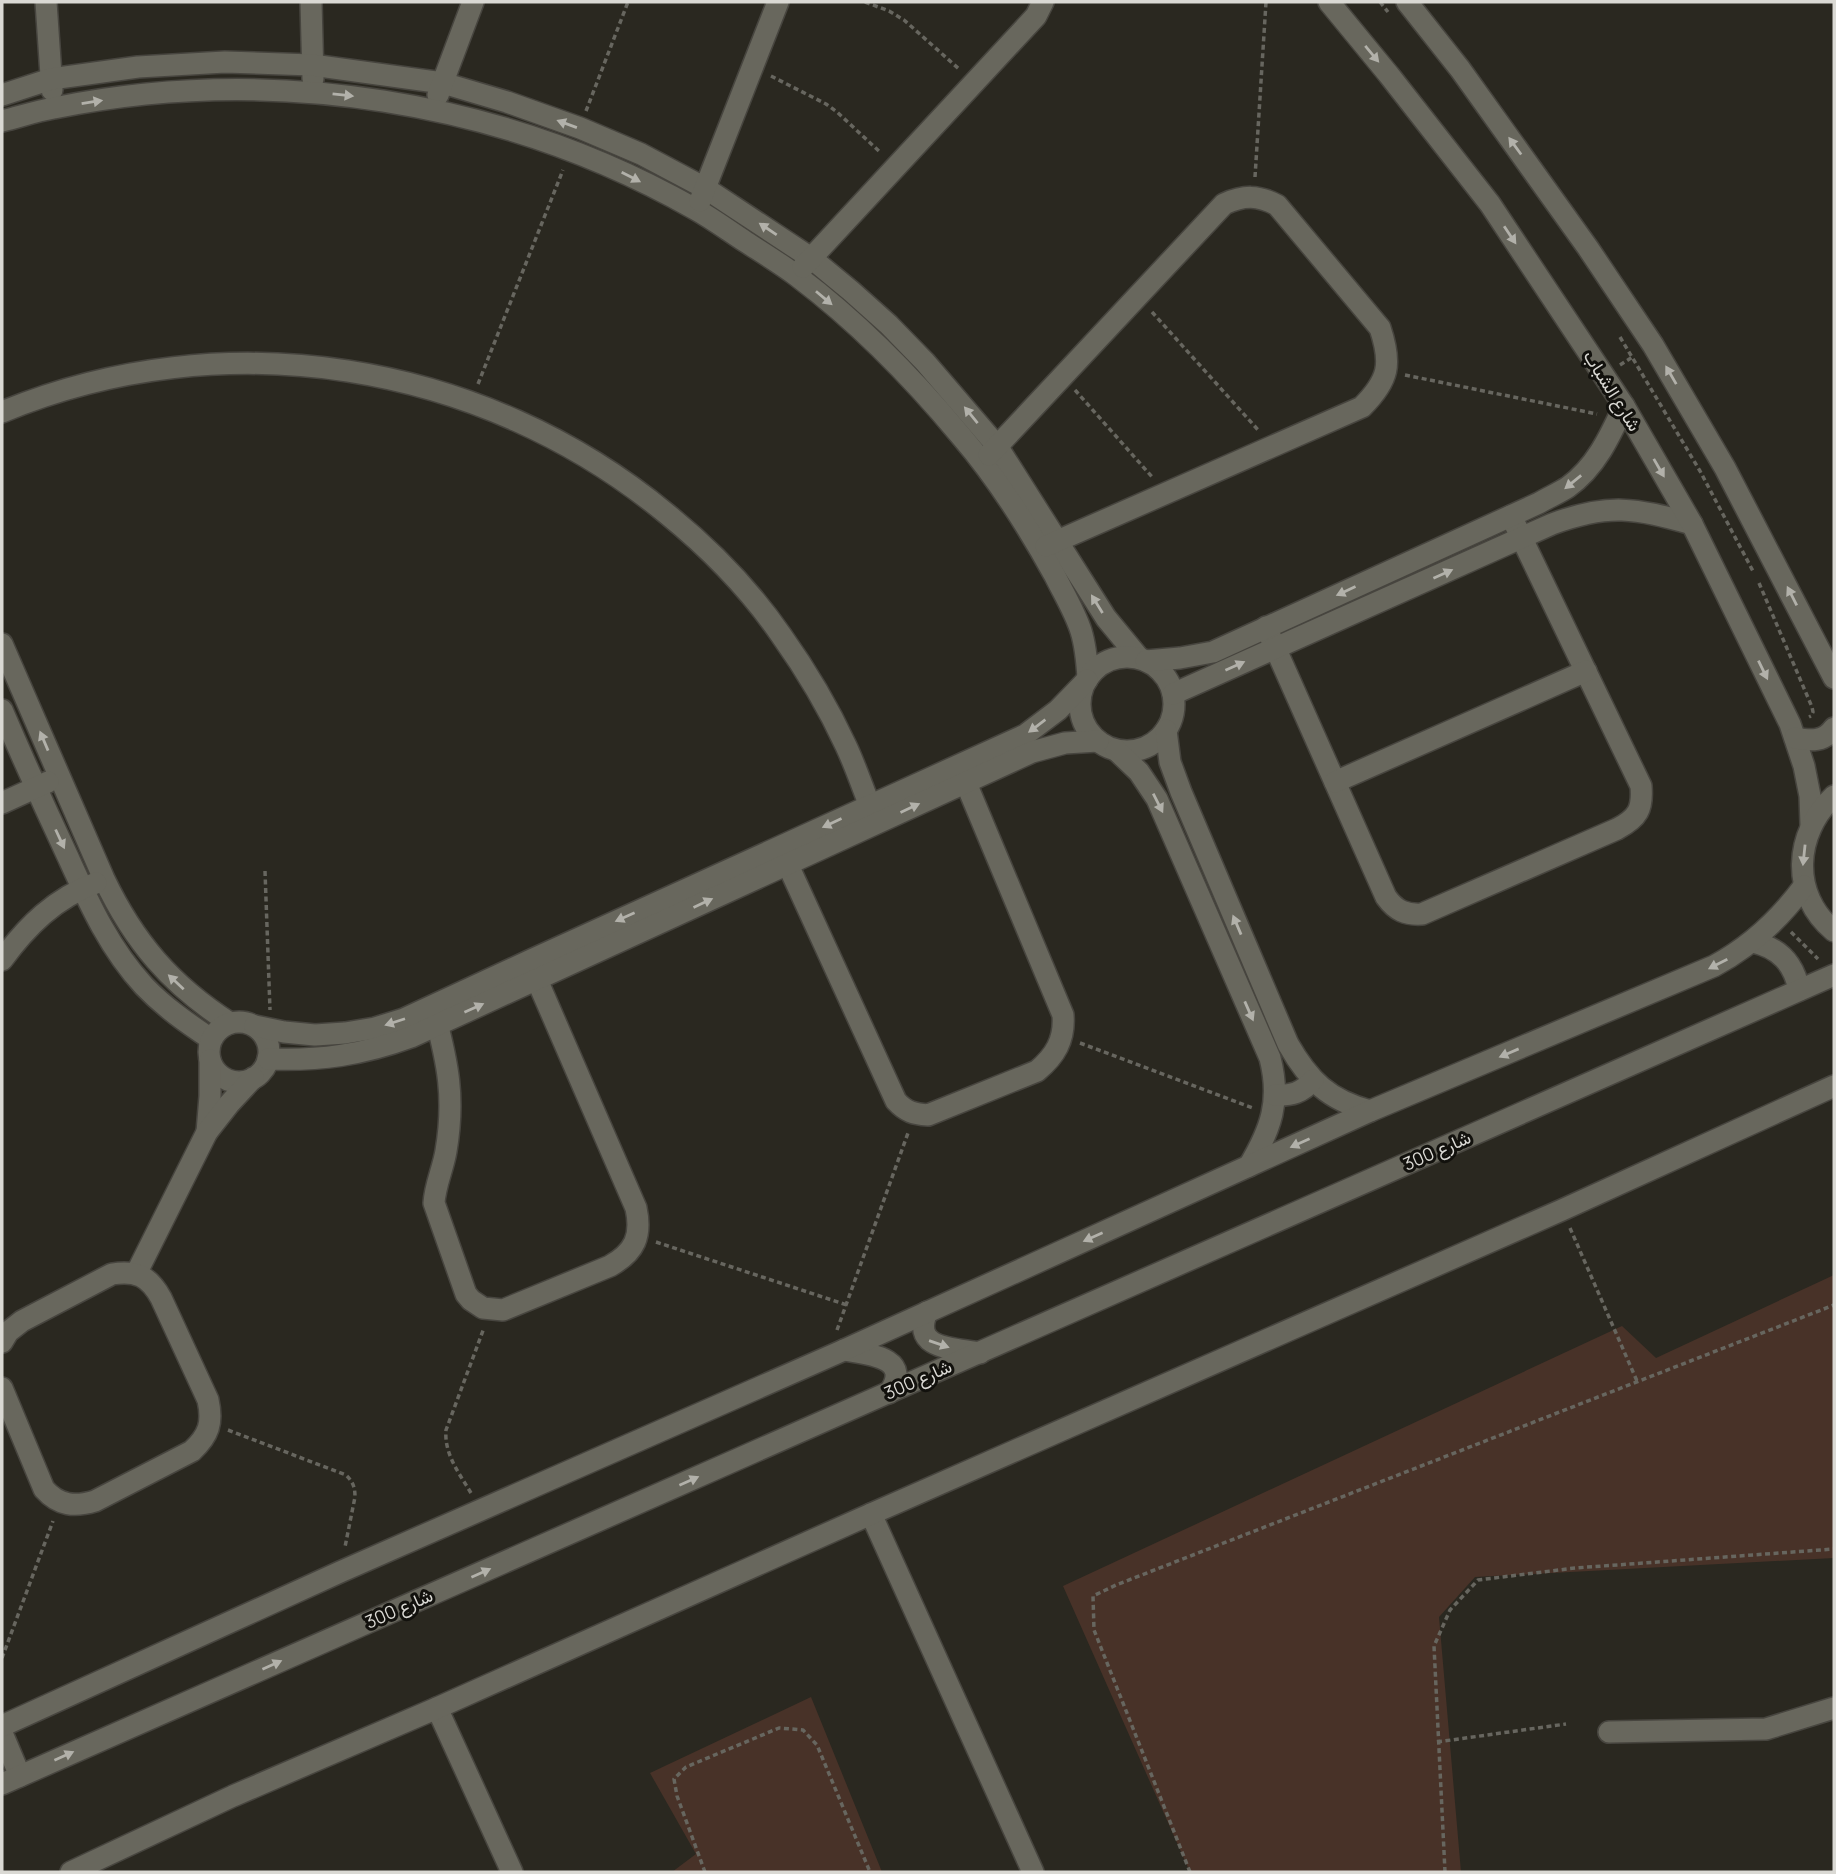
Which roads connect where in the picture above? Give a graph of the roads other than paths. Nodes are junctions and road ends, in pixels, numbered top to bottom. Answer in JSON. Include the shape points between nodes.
{"nodes":[{"id":1,"x":46,"y":2,"type":"edge"},
{"id":2,"x":310,"y":2,"type":"edge"},
{"id":3,"x":473,"y":2,"type":"edge"},
{"id":4,"x":778,"y":2,"type":"edge"},
{"id":5,"x":1042,"y":2,"type":"edge"},
{"id":6,"x":1329,"y":2,"type":"edge"},
{"id":7,"x":1407,"y":2,"type":"edge"},
{"id":8,"x":312,"y":65,"type":"junction"},
{"id":9,"x":51,"y":79,"type":"junction"},
{"id":10,"x":443,"y":83,"type":"junction"},
{"id":11,"x":313,"y":92,"type":"junction"},
{"id":12,"x":2,"y":95,"type":"edge"},
{"id":13,"x":53,"y":108,"type":"junction"},
{"id":14,"x":432,"y":109,"type":"junction"},
{"id":15,"x":2,"y":121,"type":"edge"},
{"id":16,"x":705,"y":188,"type":"junction"},
{"id":17,"x":696,"y":209,"type":"junction"},
{"id":18,"x":811,"y":258,"type":"junction"},
{"id":19,"x":796,"y":275,"type":"junction"},
{"id":20,"x":2,"y":412,"type":"edge"},
{"id":21,"x":1621,"y":412,"type":"junction"},
{"id":22,"x":990,"y":454,"type":"junction"},
{"id":23,"x":1511,"y":516,"type":"junction"},
{"id":24,"x":1692,"y":524,"type":"junction"},
{"id":25,"x":1522,"y":539,"type":"junction"},
{"id":26,"x":1049,"y":545,"type":"junction"},
{"id":27,"x":1266,"y":627,"type":"junction"},
{"id":28,"x":2,"y":644,"type":"edge"},
{"id":29,"x":1276,"y":648,"type":"junction"},
{"id":30,"x":1142,"y":660,"type":"junction"},
{"id":31,"x":1586,"y":671,"type":"junction"},
{"id":32,"x":1834,"y":678,"type":"edge"},
{"id":33,"x":1087,"y":679,"type":"junction"},
{"id":34,"x":1173,"y":694,"type":"junction"},
{"id":35,"x":2,"y":710,"type":"edge"},
{"id":36,"x":1834,"y":728,"type":"edge"},
{"id":37,"x":1166,"y":730,"type":"junction"},
{"id":38,"x":1795,"y":738,"type":"junction"},
{"id":39,"x":1107,"y":745,"type":"junction"},
{"id":40,"x":962,"y":774,"type":"junction"},
{"id":41,"x":60,"y":777,"type":"junction"},
{"id":42,"x":1335,"y":782,"type":"junction"},
{"id":43,"x":35,"y":788,"type":"junction"},
{"id":44,"x":1834,"y":796,"type":"edge"},
{"id":45,"x":2,"y":803,"type":"edge"},
{"id":46,"x":870,"y":806,"type":"junction"},
{"id":47,"x":1811,"y":825,"type":"junction"},
{"id":48,"x":783,"y":856,"type":"junction"},
{"id":49,"x":104,"y":879,"type":"junction"},
{"id":50,"x":1804,"y":886,"type":"junction"},
{"id":51,"x":82,"y":888,"type":"junction"},
{"id":52,"x":1834,"y":931,"type":"edge"},
{"id":53,"x":1753,"y":942,"type":"junction"},
{"id":54,"x":2,"y":960,"type":"edge"},
{"id":55,"x":533,"y":970,"type":"junction"},
{"id":56,"x":1834,"y":975,"type":"edge"},
{"id":57,"x":1799,"y":990,"type":"junction"},
{"id":58,"x":435,"y":1016,"type":"junction"},
{"id":59,"x":230,"y":1023,"type":"junction"},
{"id":60,"x":263,"y":1028,"type":"junction"},
{"id":61,"x":211,"y":1039,"type":"junction"},
{"id":62,"x":268,"y":1059,"type":"junction"},
{"id":63,"x":210,"y":1060,"type":"junction"},
{"id":64,"x":253,"y":1078,"type":"junction"},
{"id":65,"x":1313,"y":1080,"type":"junction"},
{"id":66,"x":1834,"y":1086,"type":"edge"},
{"id":67,"x":1273,"y":1105,"type":"junction"},
{"id":68,"x":1370,"y":1111,"type":"junction"},
{"id":69,"x":207,"y":1132,"type":"junction"},
{"id":70,"x":1249,"y":1166,"type":"junction"},
{"id":71,"x":136,"y":1274,"type":"junction"},
{"id":72,"x":927,"y":1312,"type":"junction"},
{"id":73,"x":2,"y":1342,"type":"edge"},
{"id":74,"x":835,"y":1353,"type":"junction"},
{"id":75,"x":980,"y":1353,"type":"junction"},
{"id":76,"x":2,"y":1388,"type":"edge"},
{"id":77,"x":889,"y":1393,"type":"junction"},
{"id":78,"x":871,"y":1514,"type":"junction"},
{"id":79,"x":437,"y":1708,"type":"junction"},
{"id":80,"x":1834,"y":1708,"type":"edge"},
{"id":81,"x":2,"y":1726,"type":"edge"},
{"id":82,"x":1609,"y":1732,"type":"dead end"},
{"id":83,"x":2,"y":1733,"type":"edge"},
{"id":84,"x":11,"y":1780,"type":"edge"},
{"id":85,"x":71,"y":1872,"type":"edge"},
{"id":86,"x":512,"y":1872,"type":"edge"},
{"id":87,"x":1033,"y":1872,"type":"edge"}],
"edges":[{"from":1,"to":9,"type":"street"},
{"from":2,"to":8,"type":"street"},
{"from":3,"to":10,"type":"street"},
{"from":4,"to":16,"type":"street"},
{"from":5,"to":18,"type":"street","via":[[1036,16]]},
{"from":6,"to":21,"type":"street","name":"شارع الشباب","one_way":true,"via":[[1490,204],[1603,374]]},
{"from":32,"to":7,"type":"street","one_way":true,"via":[[1725,468],[1654,345],[1460,69]]},
{"from":8,"to":9,"type":"street","via":[[225,62]]},
{"from":8,"to":10,"type":"street"},
{"from":8,"to":11,"type":"street"},
{"from":9,"to":12,"type":"street"},
{"from":9,"to":13,"type":"street"},
{"from":10,"to":14,"type":"street"},
{"from":16,"to":10,"type":"street","one_way":true,"via":[[580,128]]},
{"from":13,"to":11,"type":"street","one_way":true,"via":[[139,94],[226,89]]},
{"from":11,"to":14,"type":"street","one_way":true},
{"from":13,"to":15,"type":"street"},
{"from":14,"to":17,"type":"street","one_way":true,"via":[[523,133],[611,167]]},
{"from":16,"to":17,"type":"street"},
{"from":18,"to":16,"type":"street","one_way":true},
{"from":17,"to":19,"type":"street"},
{"from":18,"to":19,"type":"street"},
{"from":22,"to":18,"type":"street","one_way":true,"via":[[959,400],[916,352]]},
{"from":19,"to":22,"type":"street","one_way":true,"via":[[862,329]]},
{"from":20,"to":46,"type":"street","via":[[91,382],[155,369],[219,363],[284,364],[349,370],[412,383],[471,401],[534,428],[591,458],[644,495],[740,583],[809,677],[846,745]]},
{"from":21,"to":23,"type":"street","one_way":true,"via":[[1592,464],[1569,486]]},
{"from":21,"to":24,"type":"street","name":"شارع الشباب","one_way":true},
{"from":22,"to":26,"type":"street"},
{"from":22,"to":26,"type":"street","via":[[1224,204],[1238,198],[1254,196],[1278,205],[1380,328],[1387,349],[1386,371],[1377,391],[1362,407]]},
{"from":23,"to":25,"type":"street"},
{"from":23,"to":27,"type":"street","one_way":true},
{"from":24,"to":25,"type":"street","via":[[1634,510],[1606,509],[1578,514]]},
{"from":24,"to":38,"type":"street","name":"شارع الشباب","one_way":true},
{"from":29,"to":25,"type":"street","one_way":true},
{"from":25,"to":31,"type":"street"},
{"from":30,"to":26,"type":"street","one_way":true},
{"from":26,"to":33,"type":"street","via":[[1081,629]]},
{"from":27,"to":29,"type":"street"},
{"from":27,"to":30,"type":"street","via":[[1213,652]]},
{"from":41,"to":28,"type":"street","one_way":true},
{"from":34,"to":29,"type":"street","one_way":true},
{"from":29,"to":42,"type":"street"},
{"from":30,"to":33,"type":"street","via":[[1127,657],[1105,662]]},
{"from":30,"to":34,"type":"street","via":[[1163,674]]},
{"from":31,"to":42,"type":"street"},
{"from":31,"to":42,"type":"street","via":[[1641,786],[1638,813],[1617,829],[1412,915],[1401,912],[1386,897]]},
{"from":33,"to":39,"type":"street","via":[[1080,701],[1084,724]]},
{"from":33,"to":40,"type":"street","one_way":true,"via":[[1058,710]]},
{"from":34,"to":37,"type":"street","via":[[1172,718]]},
{"from":35,"to":43,"type":"street"},
{"from":36,"to":38,"type":"street","via":[[1820,740]]},
{"from":37,"to":39,"type":"street","via":[[1149,745],[1127,751]]},
{"from":65,"to":37,"type":"street","one_way":true,"via":[[1289,1044],[1181,792],[1170,762]]},
{"from":38,"to":47,"type":"street","name":"شارع الشباب","via":[[1808,786]]},
{"from":39,"to":40,"type":"street","via":[[1081,741],[1048,747]]},
{"from":39,"to":67,"type":"street","one_way":true,"via":[[1139,772],[1157,799],[1270,1058],[1275,1077]]},
{"from":40,"to":46,"type":"street"},
{"from":48,"to":40,"type":"street","one_way":true},
{"from":40,"to":48,"type":"street","via":[[1063,1015],[1059,1047],[1037,1072],[929,1115],[904,1110],[895,1101]]},
{"from":41,"to":43,"type":"street"},
{"from":41,"to":49,"type":"street"},
{"from":43,"to":45,"type":"street"},
{"from":43,"to":51,"type":"street","one_way":true},
{"from":44,"to":47,"type":"street"},
{"from":46,"to":48,"type":"street","one_way":true},
{"from":47,"to":50,"type":"street","one_way":true,"via":[[1802,866]]},
{"from":48,"to":55,"type":"street"},
{"from":49,"to":51,"type":"street"},
{"from":59,"to":49,"type":"street","one_way":true,"via":[[165,972],[130,929]]},
{"from":50,"to":52,"type":"street","via":[[1814,908]]},
{"from":50,"to":53,"type":"street"},
{"from":51,"to":54,"type":"street","via":[[36,919]]},
{"from":51,"to":61,"type":"street","via":[[108,940],[126,964],[166,1006]]},
{"from":53,"to":57,"type":"street","via":[[1767,945],[1789,963]]},
{"from":53,"to":68,"type":"street","one_way":true,"via":[[1714,966]]},
{"from":55,"to":58,"type":"street"},
{"from":55,"to":58,"type":"street","via":[[639,1222],[638,1236],[623,1259],[515,1307],[491,1310],[466,1294],[434,1203],[450,1117],[450,1079]]},
{"from":56,"to":57,"type":"street","name":"شارع 300"},
{"from":57,"to":75,"type":"street","name":"شارع 300"},
{"from":58,"to":60,"type":"street","one_way":true,"via":[[345,1033],[315,1035]]},
{"from":58,"to":62,"type":"street","via":[[402,1041],[355,1054]]},
{"from":59,"to":60,"type":"street"},
{"from":59,"to":61,"type":"street"},
{"from":60,"to":62,"type":"street"},
{"from":61,"to":63,"type":"street"},
{"from":62,"to":64,"type":"street"},
{"from":63,"to":64,"type":"street","via":[[214,1070],[232,1082]]},
{"from":63,"to":69,"type":"street"},
{"from":64,"to":69,"type":"street"},
{"from":65,"to":67,"type":"street"},
{"from":65,"to":68,"type":"street","via":[[1330,1095]]},
{"from":66,"to":78,"type":"street"},
{"from":67,"to":70,"type":"street","via":[[1264,1141]]},
{"from":68,"to":70,"type":"street","one_way":true},
{"from":69,"to":71,"type":"street"},
{"from":70,"to":72,"type":"street","one_way":true},
{"from":71,"to":73,"type":"street","via":[[112,1274],[22,1321]]},
{"from":71,"to":76,"type":"street","via":[[155,1287],[208,1400],[209,1423],[192,1451],[95,1501],[60,1503],[44,1489]]},
{"from":72,"to":74,"type":"street"},
{"from":72,"to":75,"type":"street","one_way":true,"via":[[924,1334],[935,1345]]},
{"from":74,"to":77,"type":"street","via":[[888,1360],[896,1376]]},
{"from":74,"to":81,"type":"street"},
{"from":75,"to":77,"type":"street","name":"شارع 300"},
{"from":84,"to":77,"type":"street","name":"شارع 300","one_way":true},
{"from":78,"to":79,"type":"street"},
{"from":78,"to":87,"type":"street"},
{"from":79,"to":85,"type":"street"},
{"from":79,"to":86,"type":"street"},
{"from":80,"to":82,"type":"street","via":[[1766,1729]]},
{"from":83,"to":84,"type":"street"}]}
